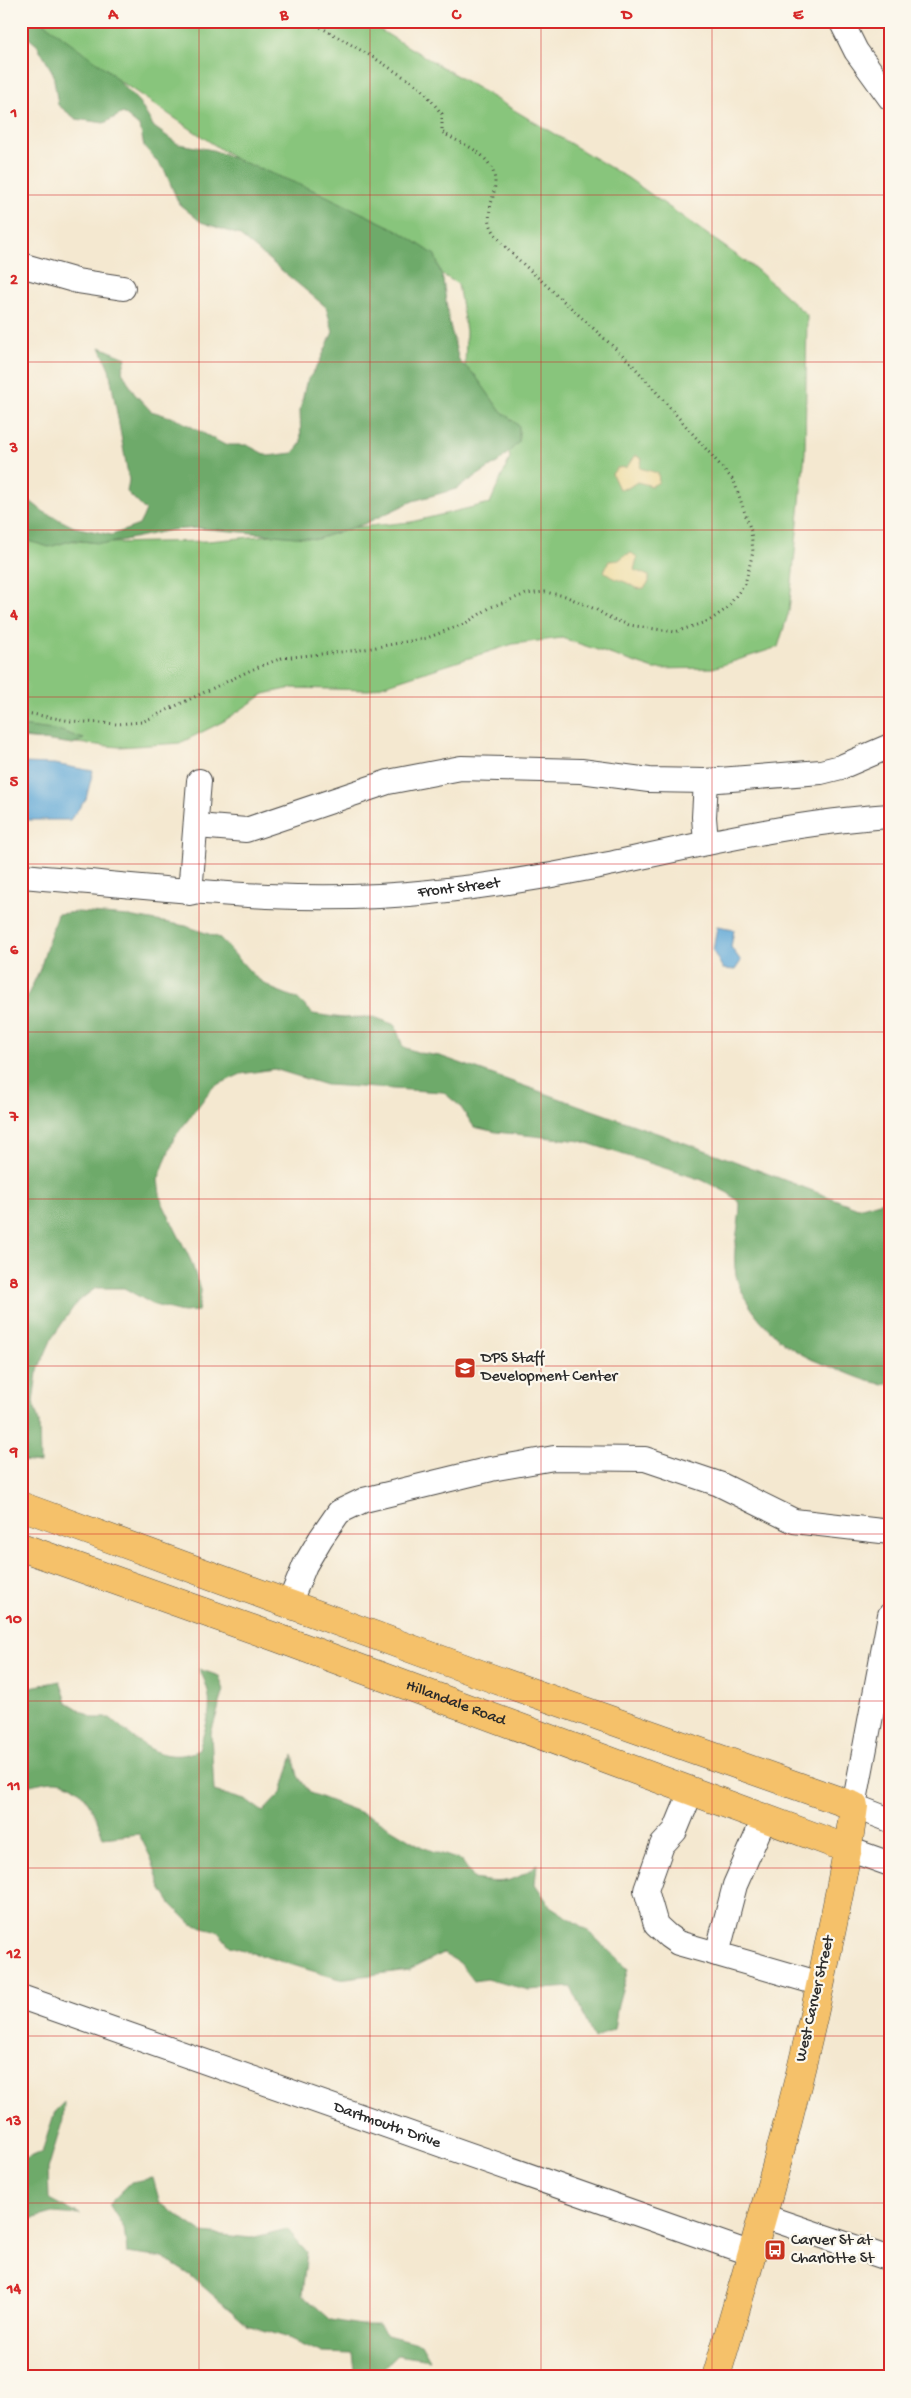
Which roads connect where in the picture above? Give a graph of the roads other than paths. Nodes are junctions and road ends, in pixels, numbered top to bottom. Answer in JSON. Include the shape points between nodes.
{"nodes":[{"id":1,"x":841,"y":21,"type":"edge"},
{"id":2,"x":890,"y":98,"type":"edge"},
{"id":3,"x":21,"y":266,"type":"edge"},
{"id":4,"x":123,"y":288,"type":"dead end"},
{"id":5,"x":890,"y":746,"type":"edge"},
{"id":6,"x":199,"y":781,"type":"dead end"},
{"id":7,"x":706,"y":781,"type":"junction"},
{"id":8,"x":890,"y":816,"type":"edge"},
{"id":9,"x":197,"y":826,"type":"junction"},
{"id":10,"x":706,"y":843,"type":"junction"},
{"id":11,"x":21,"y":876,"type":"edge"},
{"id":12,"x":190,"y":892,"type":"junction"},
{"id":13,"x":21,"y":1506,"type":"edge"},
{"id":14,"x":890,"y":1532,"type":"edge"},
{"id":15,"x":21,"y":1547,"type":"edge"},
{"id":16,"x":289,"y":1604,"type":"junction"},
{"id":17,"x":890,"y":1616,"type":"edge"},
{"id":18,"x":691,"y":1792,"type":"junction"},
{"id":19,"x":854,"y":1806,"type":"junction"},
{"id":20,"x":764,"y":1819,"type":"junction"},
{"id":21,"x":890,"y":1820,"type":"edge"},
{"id":22,"x":848,"y":1849,"type":"junction"},
{"id":23,"x":890,"y":1864,"type":"edge"},
{"id":24,"x":717,"y":1954,"type":"junction"},
{"id":25,"x":821,"y":1984,"type":"junction"},
{"id":26,"x":21,"y":1997,"type":"edge"},
{"id":27,"x":763,"y":2216,"type":"junction"},
{"id":28,"x":752,"y":2254,"type":"junction"},
{"id":29,"x":890,"y":2259,"type":"edge"},
{"id":30,"x":716,"y":2377,"type":"edge"}],
"edges":[{"from":1,"to":2,"type":"street","via":[[856,51]]},
{"from":3,"to":4,"type":"street","via":[[77,281]]},
{"from":5,"to":7,"type":"street","via":[[842,767],[821,772]]},
{"from":6,"to":9,"type":"street"},
{"from":7,"to":9,"type":"street","via":[[649,780],[582,771],[461,768],[388,782],[246,830]]},
{"from":7,"to":10,"type":"street"},
{"from":8,"to":10,"type":"street","name":"Front Street","via":[[805,825]]},
{"from":9,"to":12,"type":"street"},
{"from":10,"to":12,"type":"street","name":"Front Street","via":[[533,878],[421,893],[326,899]]},
{"from":11,"to":12,"type":"street","name":"Front Street"},
{"from":13,"to":16,"type":"main road"},
{"from":14,"to":16,"type":"street","via":[[794,1521],[718,1484],[645,1459],[554,1458],[491,1469],[364,1500],[339,1512],[305,1565]]},
{"from":15,"to":18,"type":"main road","name":"Hillandale Road","via":[[278,1638]]},
{"from":16,"to":19,"type":"main road"},
{"from":17,"to":19,"type":"street","name":"West Carver Street"},
{"from":18,"to":20,"type":"main road","name":"Hillandale Road"},
{"from":18,"to":24,"type":"street","via":[[675,1831],[662,1845],[646,1890],[656,1925],[668,1936],[678,1944]]},
{"from":19,"to":21,"type":"street"},
{"from":19,"to":22,"type":"main road","name":"West Carver Street"},
{"from":20,"to":22,"type":"main road","name":"Hillandale Road"},
{"from":20,"to":24,"type":"street","via":[[735,1885]]},
{"from":22,"to":23,"type":"street","name":"Hillandale Road"},
{"from":22,"to":25,"type":"main road","name":"West Carver Street"},
{"from":24,"to":25,"type":"street"},
{"from":25,"to":27,"type":"main road","name":"West Carver Street"},
{"from":26,"to":28,"type":"street","name":"Dartmouth Drive"},
{"from":27,"to":28,"type":"main road","name":"West Carver Street"},
{"from":27,"to":29,"type":"street"},
{"from":28,"to":30,"type":"main road","name":"West Carver Street"}]}
